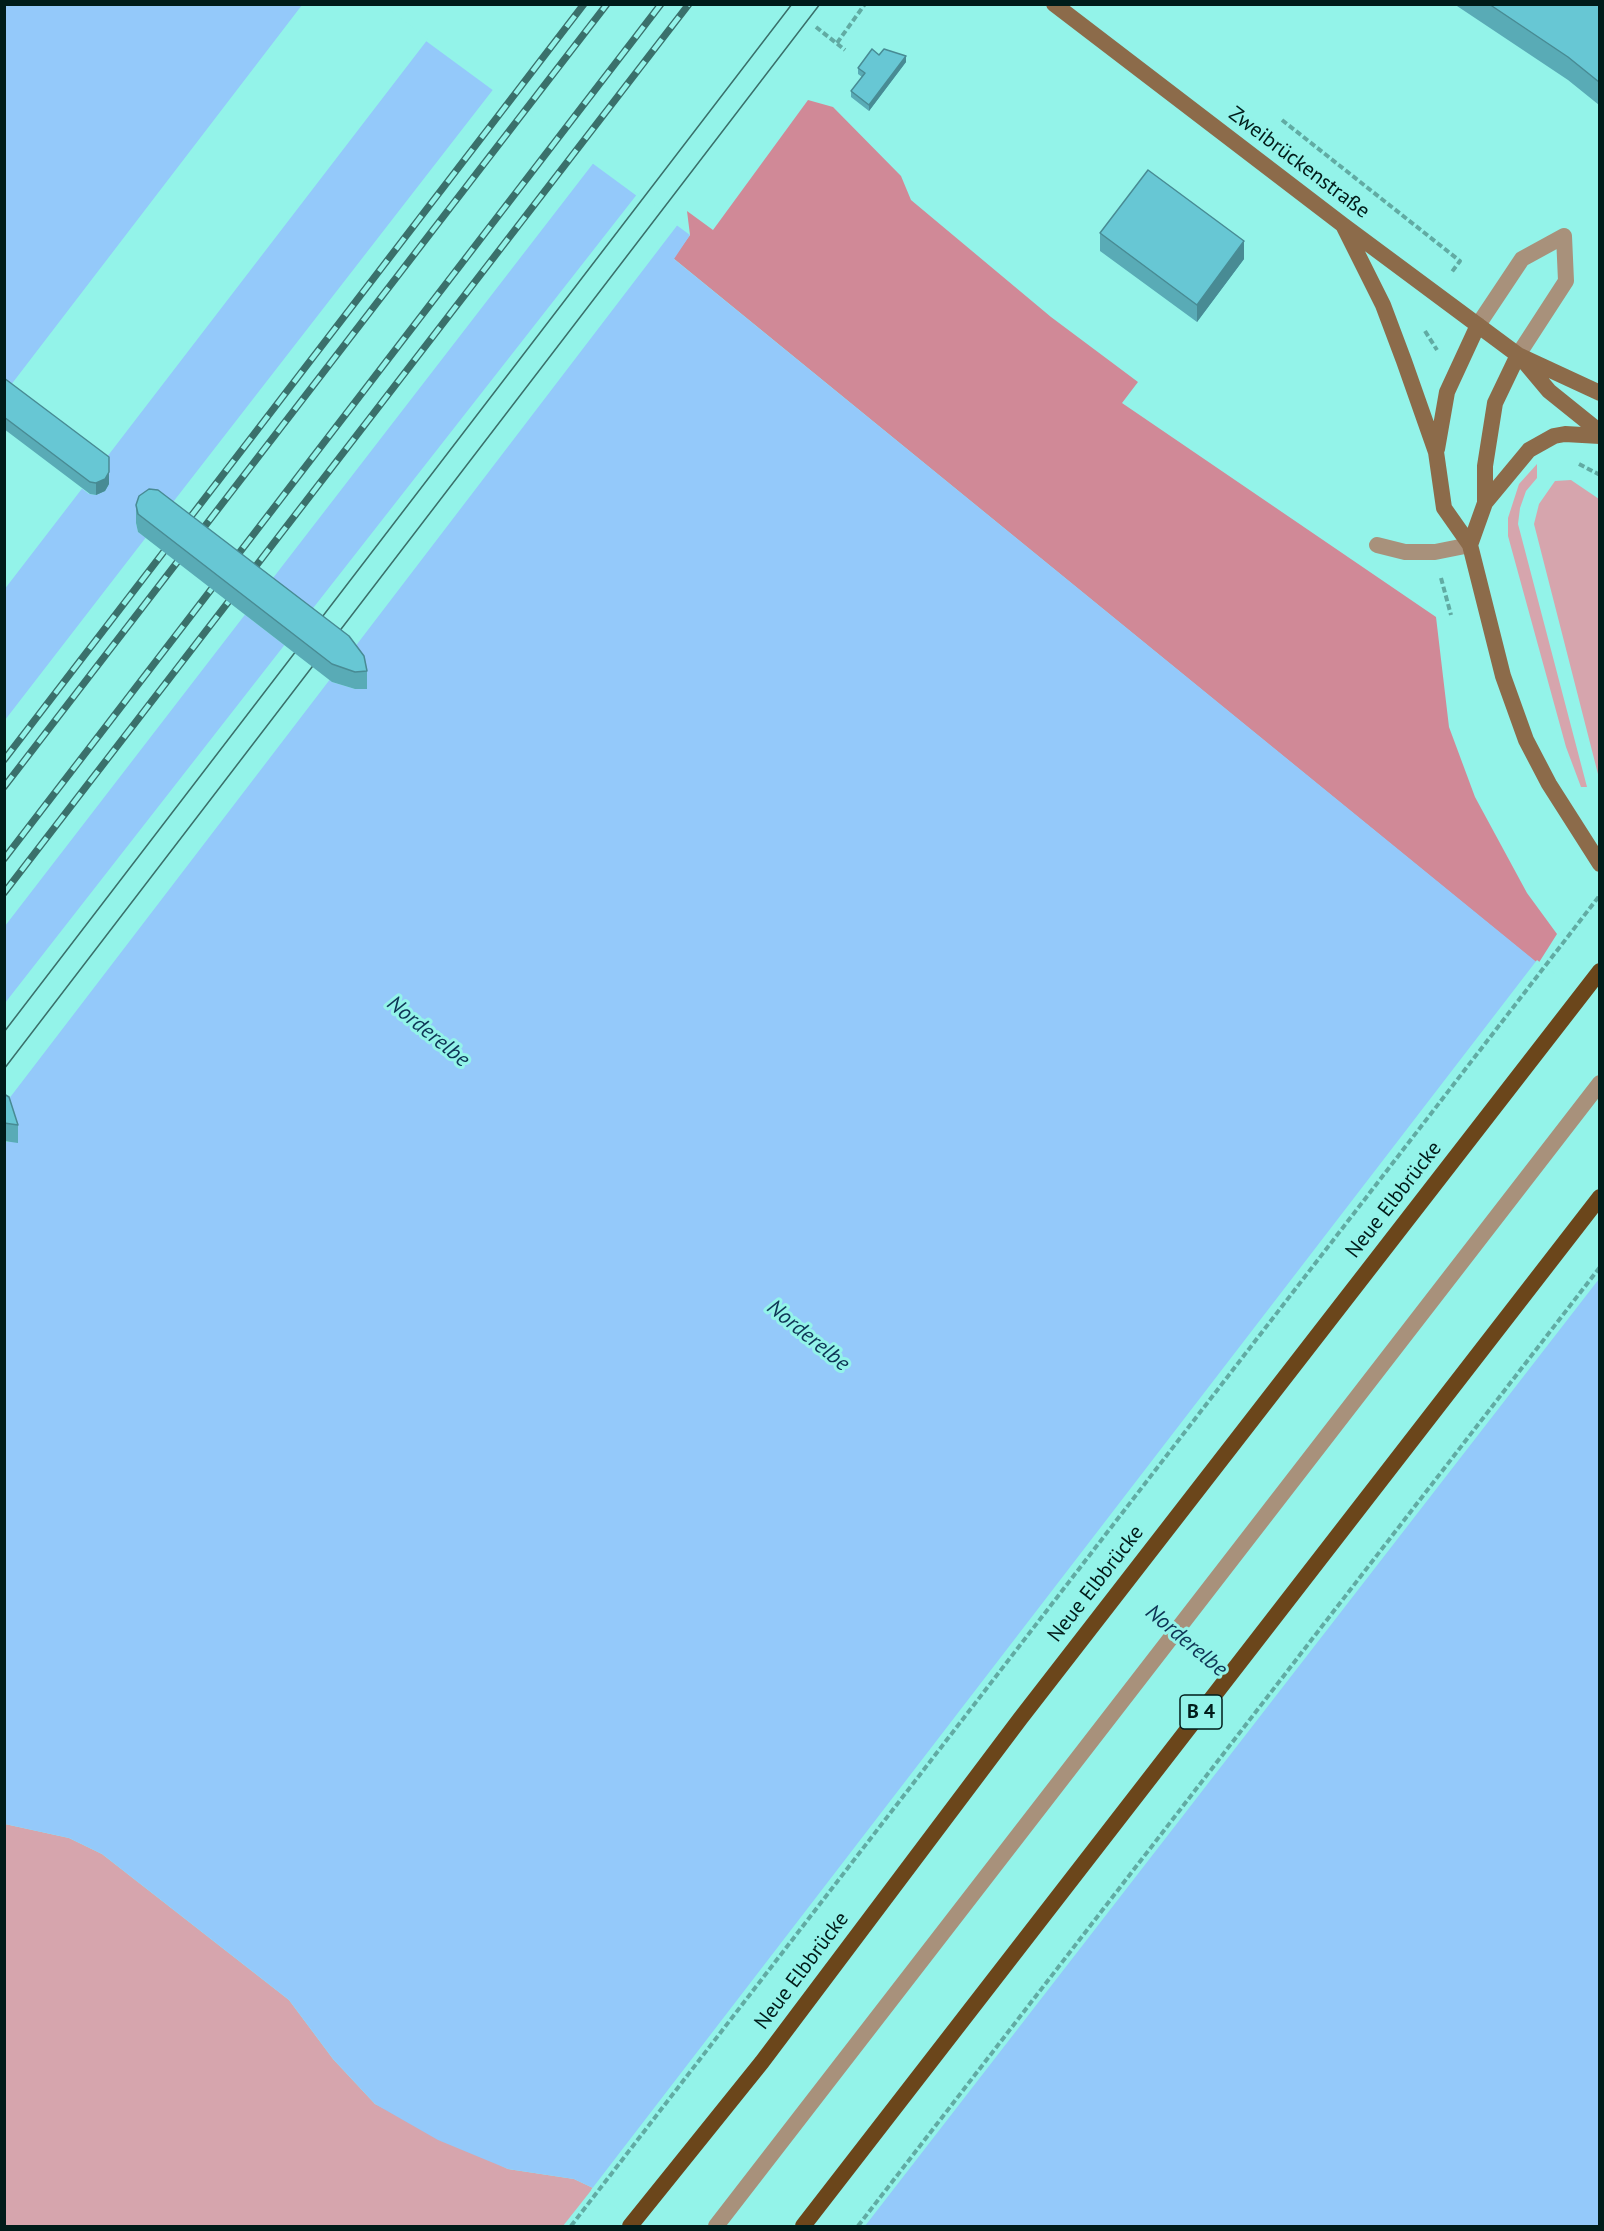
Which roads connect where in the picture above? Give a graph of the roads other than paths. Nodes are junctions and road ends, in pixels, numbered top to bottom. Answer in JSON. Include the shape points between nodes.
{"nodes":[{"id":1,"x":1054,"y":4,"type":"edge"},
{"id":2,"x":1343,"y":225,"type":"junction"},
{"id":3,"x":1478,"y":325,"type":"junction"},
{"id":4,"x":1518,"y":355,"type":"junction"},
{"id":5,"x":1599,"y":393,"type":"edge"},
{"id":6,"x":1599,"y":434,"type":"edge"},
{"id":7,"x":1436,"y":452,"type":"junction"},
{"id":8,"x":1485,"y":502,"type":"junction"},
{"id":9,"x":1377,"y":545,"type":"dead end"},
{"id":10,"x":1470,"y":545,"type":"junction"},
{"id":11,"x":1599,"y":864,"type":"edge"},
{"id":12,"x":1599,"y":971,"type":"edge"},
{"id":13,"x":1599,"y":1083,"type":"edge"},
{"id":14,"x":1599,"y":1197,"type":"edge"},
{"id":15,"x":630,"y":2226,"type":"edge"},
{"id":16,"x":716,"y":2226,"type":"edge"},
{"id":17,"x":802,"y":2226,"type":"edge"}],
"edges":[{"from":1,"to":2,"type":"main road","name":"Zweibrückenstraße"},
{"from":2,"to":3,"type":"main road","name":"Zweibrückenstraße"},
{"from":2,"to":7,"type":"main road","via":[[1383,305]]},
{"from":3,"to":4,"type":"main road","name":"Zweibrückenstraße"},
{"from":3,"to":4,"type":"lane","via":[[1522,259],[1564,236],[1566,281]]},
{"from":3,"to":7,"type":"main road","via":[[1447,392]]},
{"from":4,"to":5,"type":"main road"},
{"from":4,"to":6,"type":"main road","via":[[1548,391]]},
{"from":4,"to":8,"type":"main road","via":[[1495,403],[1485,466]]},
{"from":6,"to":8,"type":"main road","via":[[1565,434],[1542,442],[1518,460]]},
{"from":7,"to":10,"type":"main road","via":[[1444,508]]},
{"from":8,"to":10,"type":"main road"},
{"from":9,"to":10,"type":"lane","via":[[1405,552],[1435,552]]},
{"from":10,"to":11,"type":"main road","via":[[1503,676],[1526,740]]},
{"from":12,"to":15,"type":"highway","name":"Neue Elbbrücke","via":[[1020,1719],[762,2062]]},
{"from":13,"to":16,"type":"lane"},
{"from":14,"to":17,"type":"highway","number":"B 4"}]}
